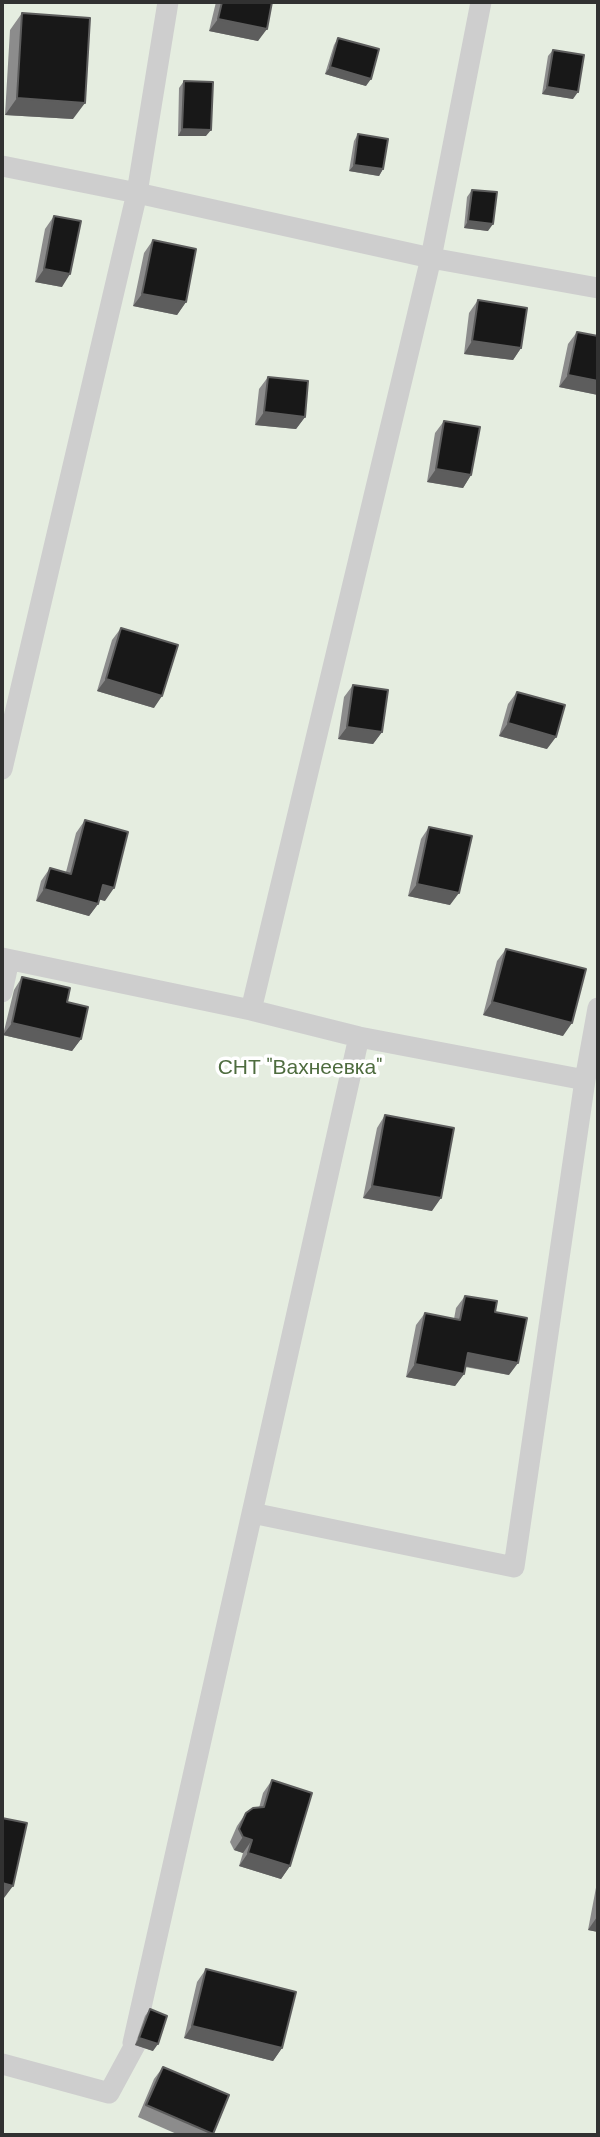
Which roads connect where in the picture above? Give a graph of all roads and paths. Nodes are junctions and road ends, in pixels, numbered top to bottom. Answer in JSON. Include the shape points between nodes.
{"nodes":[{"id":1,"x":168,"y":2,"type":"edge"},
{"id":2,"x":481,"y":2,"type":"edge"},
{"id":3,"x":2,"y":166,"type":"edge"},
{"id":4,"x":137,"y":193,"type":"junction"},
{"id":5,"x":431,"y":258,"type":"junction"},
{"id":6,"x":598,"y":288,"type":"edge"},
{"id":7,"x":2,"y":769,"type":"edge"},
{"id":8,"x":5,"y":959,"type":"edge"},
{"id":9,"x":2,"y":992,"type":"edge"},
{"id":10,"x":598,"y":1008,"type":"edge"},
{"id":11,"x":251,"y":1010,"type":"junction"},
{"id":12,"x":359,"y":1037,"type":"junction"},
{"id":13,"x":585,"y":1080,"type":"junction"},
{"id":14,"x":252,"y":1513,"type":"junction"},
{"id":15,"x":2,"y":2064,"type":"edge"}],
"edges":[{"from":1,"to":4,"type":"lane"},
{"from":2,"to":5,"type":"lane"},
{"from":3,"to":4,"type":"lane"},
{"from":4,"to":5,"type":"lane"},
{"from":4,"to":7,"type":"lane"},
{"from":5,"to":6,"type":"lane"},
{"from":5,"to":11,"type":"lane"},
{"from":8,"to":9,"type":"lane"},
{"from":8,"to":11,"type":"lane"},
{"from":10,"to":13,"type":"lane"},
{"from":11,"to":12,"type":"lane"},
{"from":12,"to":13,"type":"lane"},
{"from":12,"to":14,"type":"lane"},
{"from":13,"to":14,"type":"lane","via":[[514,1567]]},
{"from":14,"to":15,"type":"lane","via":[[135,2045],[109,2092]]}]}
